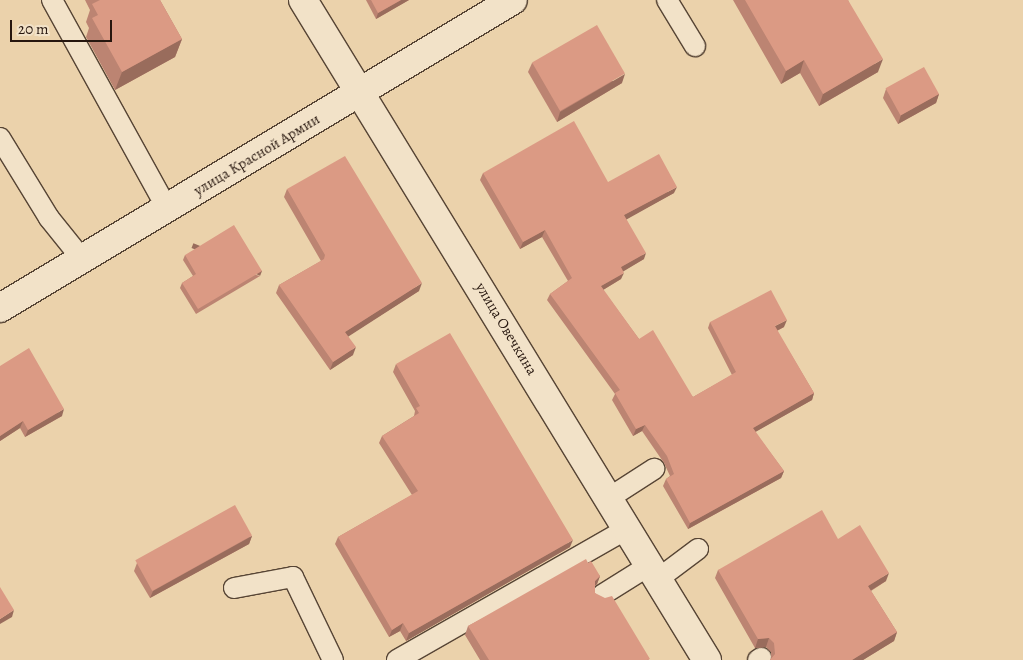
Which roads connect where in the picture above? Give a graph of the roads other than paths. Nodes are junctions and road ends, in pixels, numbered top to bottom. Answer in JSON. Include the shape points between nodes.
{"nodes":[{"id":1,"x":52,"y":0,"type":"edge"},
{"id":2,"x":303,"y":0,"type":"edge"},
{"id":3,"x":513,"y":0,"type":"edge"},
{"id":4,"x":667,"y":0,"type":"edge"},
{"id":5,"x":695,"y":46,"type":"dead end"},
{"id":6,"x":361,"y":92,"type":"junction"},
{"id":7,"x":0,"y":138,"type":"edge"},
{"id":8,"x":167,"y":208,"type":"junction"},
{"id":9,"x":82,"y":259,"type":"junction"},
{"id":10,"x":0,"y":308,"type":"edge"},
{"id":11,"x":654,"y":469,"type":"dead end"},
{"id":12,"x":609,"y":498,"type":"junction"},
{"id":13,"x":628,"y":528,"type":"junction"},
{"id":14,"x":698,"y":549,"type":"dead end"},
{"id":15,"x":654,"y":572,"type":"junction"},
{"id":16,"x":234,"y":588,"type":"dead end"},
{"id":17,"x":602,"y":595,"type":"edge"},
{"id":18,"x":333,"y":660,"type":"edge"},
{"id":19,"x":397,"y":660,"type":"edge"},
{"id":20,"x":707,"y":660,"type":"edge"}],
"edges":[{"from":1,"to":8,"type":"lane"},
{"from":2,"to":6,"type":"street","name":"улица Овечкина"},
{"from":3,"to":6,"type":"street","name":"улица Красной Армии"},
{"from":4,"to":5,"type":"lane"},
{"from":6,"to":8,"type":"street","name":"улица Красной Армии"},
{"from":6,"to":12,"type":"street","name":"улица Овечкина"},
{"from":7,"to":9,"type":"lane","via":[[49,218]]},
{"from":8,"to":9,"type":"street","name":"улица Красной Армии"},
{"from":9,"to":10,"type":"street","name":"улица Красной Армии"},
{"from":11,"to":12,"type":"lane"},
{"from":12,"to":13,"type":"street","name":"улица Овечкина"},
{"from":13,"to":15,"type":"street","name":"улица Овечкина"},
{"from":13,"to":19,"type":"lane"},
{"from":14,"to":15,"type":"lane"},
{"from":15,"to":17,"type":"lane"},
{"from":15,"to":20,"type":"street","name":"улица Овечкина"},
{"from":16,"to":18,"type":"lane","via":[[293,577]]}]}
